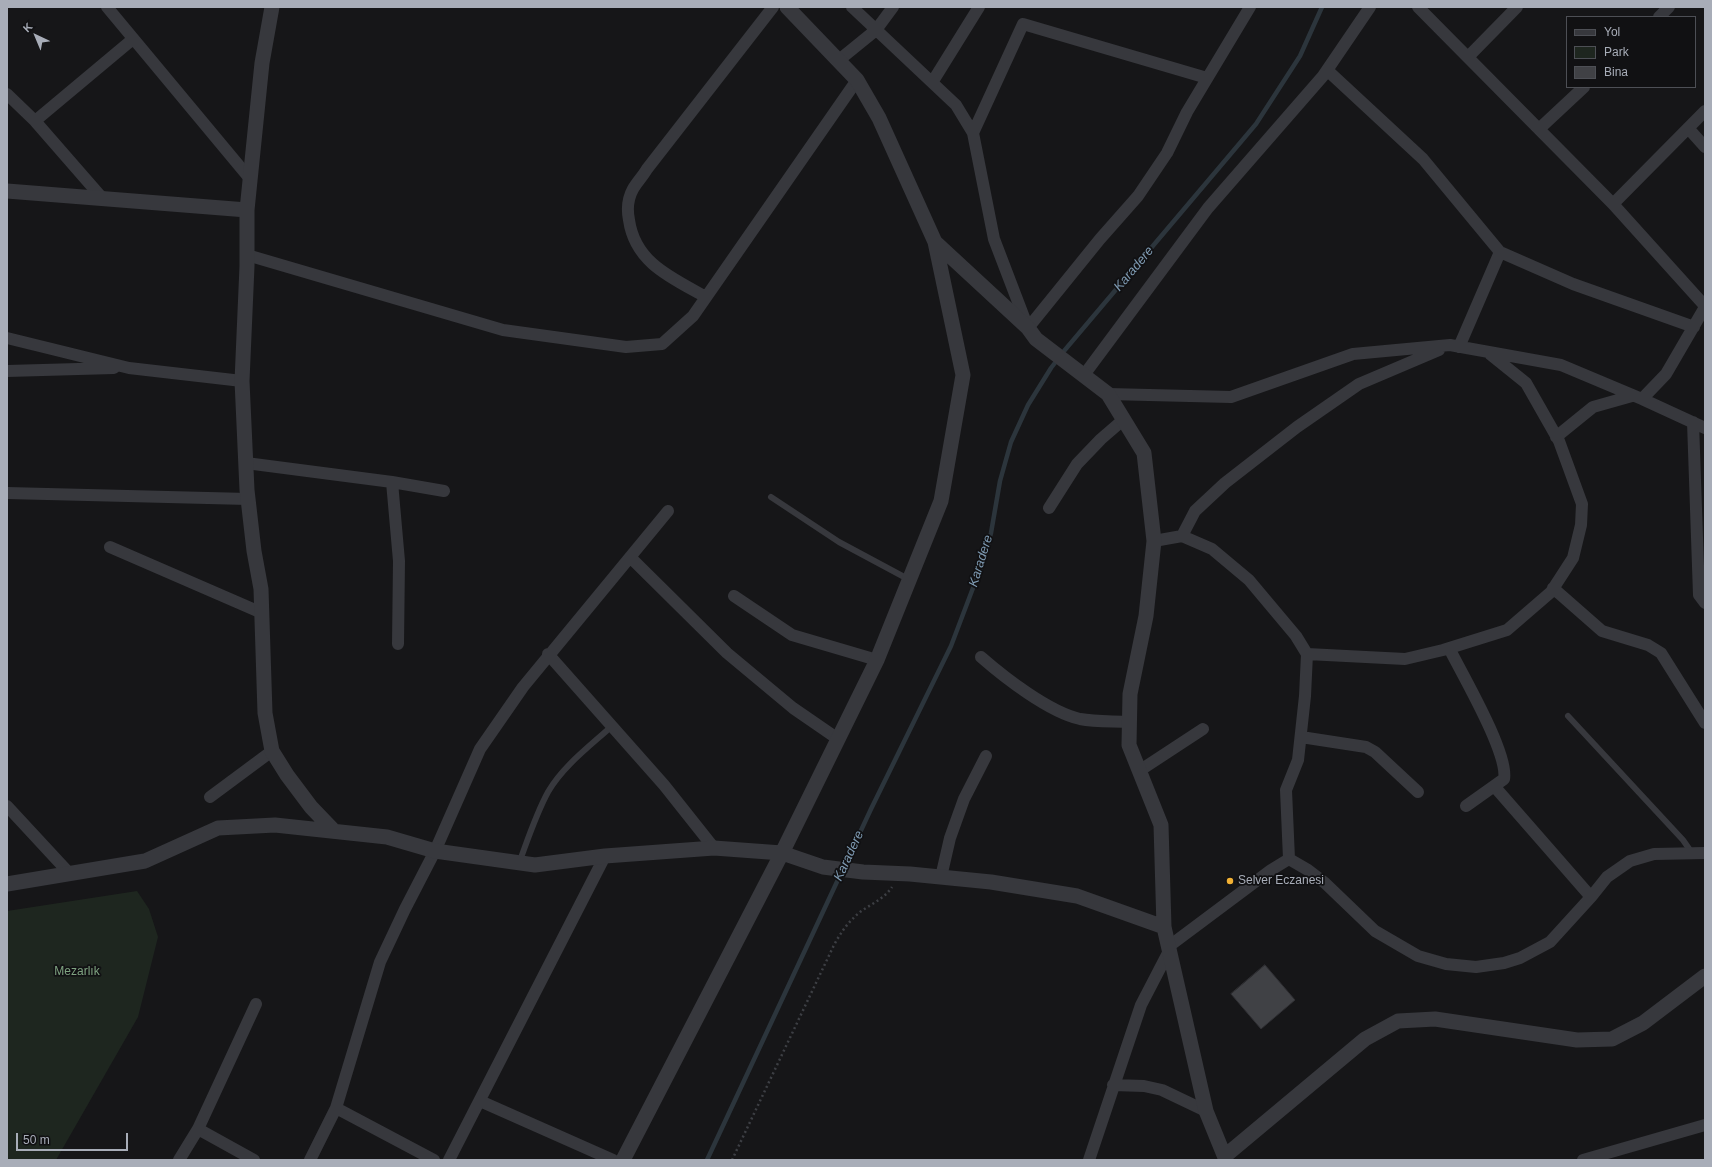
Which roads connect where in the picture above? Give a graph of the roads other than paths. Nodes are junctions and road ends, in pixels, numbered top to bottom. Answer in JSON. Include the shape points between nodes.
{"nodes":[{"id":1,"x":107,"y":7,"type":"edge"},
{"id":2,"x":272,"y":7,"type":"edge"},
{"id":3,"x":773,"y":7,"type":"edge"},
{"id":4,"x":787,"y":7,"type":"edge"},
{"id":5,"x":852,"y":7,"type":"edge"},
{"id":6,"x":893,"y":7,"type":"edge"},
{"id":7,"x":979,"y":7,"type":"edge"},
{"id":8,"x":1250,"y":7,"type":"edge"},
{"id":9,"x":1370,"y":7,"type":"edge"},
{"id":10,"x":1418,"y":7,"type":"edge"},
{"id":11,"x":1517,"y":7,"type":"edge"},
{"id":12,"x":1669,"y":7,"type":"edge"},
{"id":13,"x":1660,"y":16,"type":"edge"},
{"id":14,"x":876,"y":30,"type":"junction"},
{"id":15,"x":133,"y":39,"type":"junction"},
{"id":16,"x":1468,"y":57,"type":"junction"},
{"id":17,"x":839,"y":60,"type":"junction"},
{"id":18,"x":1327,"y":70,"type":"junction"},
{"id":19,"x":1207,"y":78,"type":"junction"},
{"id":20,"x":857,"y":80,"type":"junction"},
{"id":21,"x":933,"y":81,"type":"junction"},
{"id":22,"x":1583,"y":88,"type":"edge"},
{"id":23,"x":7,"y":94,"type":"edge"},
{"id":24,"x":1705,"y":112,"type":"edge"},
{"id":25,"x":34,"y":121,"type":"junction"},
{"id":26,"x":1688,"y":128,"type":"junction"},
{"id":27,"x":1539,"y":129,"type":"junction"},
{"id":28,"x":973,"y":133,"type":"junction"},
{"id":29,"x":1705,"y":147,"type":"edge"},
{"id":30,"x":250,"y":180,"type":"junction"},
{"id":31,"x":7,"y":191,"type":"edge"},
{"id":32,"x":103,"y":199,"type":"junction"},
{"id":33,"x":1613,"y":204,"type":"junction"},
{"id":34,"x":247,"y":210,"type":"junction"},
{"id":35,"x":935,"y":242,"type":"junction"},
{"id":36,"x":1500,"y":252,"type":"junction"},
{"id":37,"x":247,"y":255,"type":"junction"},
{"id":38,"x":706,"y":297,"type":"junction"},
{"id":39,"x":1705,"y":307,"type":"edge"},
{"id":40,"x":1694,"y":327,"type":"junction"},
{"id":41,"x":1032,"y":334,"type":"junction"},
{"id":42,"x":7,"y":338,"type":"edge"},
{"id":43,"x":1454,"y":346,"type":"junction"},
{"id":44,"x":1489,"y":353,"type":"junction"},
{"id":45,"x":129,"y":368,"type":"junction"},
{"id":46,"x":7,"y":371,"type":"edge"},
{"id":47,"x":1080,"y":371,"type":"junction"},
{"id":48,"x":242,"y":381,"type":"junction"},
{"id":49,"x":1108,"y":394,"type":"junction"},
{"id":50,"x":1637,"y":397,"type":"junction"},
{"id":51,"x":1123,"y":420,"type":"junction"},
{"id":52,"x":1693,"y":422,"type":"junction"},
{"id":53,"x":1705,"y":428,"type":"edge"},
{"id":54,"x":1556,"y":437,"type":"junction"},
{"id":55,"x":246,"y":463,"type":"junction"},
{"id":56,"x":392,"y":482,"type":"junction"},
{"id":57,"x":444,"y":491,"type":"dead end"},
{"id":58,"x":7,"y":493,"type":"edge"},
{"id":59,"x":771,"y":497,"type":"dead end"},
{"id":60,"x":248,"y":499,"type":"junction"},
{"id":61,"x":1048,"y":508,"type":"dead end"},
{"id":62,"x":668,"y":511,"type":"dead end"},
{"id":63,"x":1182,"y":536,"type":"junction"},
{"id":64,"x":1154,"y":541,"type":"junction"},
{"id":65,"x":110,"y":547,"type":"dead end"},
{"id":66,"x":630,"y":557,"type":"junction"},
{"id":67,"x":909,"y":579,"type":"junction"},
{"id":68,"x":1553,"y":588,"type":"junction"},
{"id":69,"x":734,"y":596,"type":"dead end"},
{"id":70,"x":1705,"y":603,"type":"edge"},
{"id":71,"x":262,"y":613,"type":"junction"},
{"id":72,"x":398,"y":644,"type":"dead end"},
{"id":73,"x":1449,"y":648,"type":"junction"},
{"id":74,"x":548,"y":654,"type":"junction"},
{"id":75,"x":1307,"y":654,"type":"junction"},
{"id":76,"x":981,"y":657,"type":"dead end"},
{"id":77,"x":877,"y":660,"type":"junction"},
{"id":78,"x":1568,"y":716,"type":"dead end"},
{"id":79,"x":1129,"y":722,"type":"junction"},
{"id":80,"x":1705,"y":723,"type":"edge"},
{"id":81,"x":612,"y":726,"type":"junction"},
{"id":82,"x":1203,"y":729,"type":"dead end"},
{"id":83,"x":1301,"y":737,"type":"junction"},
{"id":84,"x":838,"y":739,"type":"junction"},
{"id":85,"x":272,"y":751,"type":"junction"},
{"id":86,"x":986,"y":756,"type":"dead end"},
{"id":87,"x":1139,"y":771,"type":"junction"},
{"id":88,"x":1494,"y":786,"type":"junction"},
{"id":89,"x":1418,"y":792,"type":"dead end"},
{"id":90,"x":210,"y":797,"type":"dead end"},
{"id":91,"x":7,"y":806,"type":"edge"},
{"id":92,"x":1466,"y":806,"type":"dead end"},
{"id":93,"x":334,"y":831,"type":"junction"},
{"id":94,"x":714,"y":848,"type":"junction"},
{"id":95,"x":435,"y":851,"type":"junction"},
{"id":96,"x":782,"y":853,"type":"junction"},
{"id":97,"x":1705,"y":853,"type":"edge"},
{"id":98,"x":1693,"y":854,"type":"junction"},
{"id":99,"x":605,"y":856,"type":"junction"},
{"id":100,"x":1289,"y":859,"type":"junction"},
{"id":101,"x":519,"y":863,"type":"junction"},
{"id":102,"x":70,"y":874,"type":"junction"},
{"id":103,"x":941,"y":877,"type":"junction"},
{"id":104,"x":7,"y":884,"type":"edge"},
{"id":105,"x":1592,"y":897,"type":"junction"},
{"id":106,"x":1164,"y":927,"type":"junction"},
{"id":107,"x":1169,"y":949,"type":"junction"},
{"id":108,"x":1705,"y":976,"type":"edge"},
{"id":109,"x":256,"y":1004,"type":"dead end"},
{"id":110,"x":1113,"y":1085,"type":"junction"},
{"id":111,"x":480,"y":1101,"type":"junction"},
{"id":112,"x":336,"y":1108,"type":"junction"},
{"id":113,"x":1206,"y":1111,"type":"junction"},
{"id":114,"x":1705,"y":1125,"type":"edge"},
{"id":115,"x":198,"y":1129,"type":"junction"},
{"id":116,"x":1224,"y":1158,"type":"edge"},
{"id":117,"x":179,"y":1160,"type":"edge"},
{"id":118,"x":254,"y":1160,"type":"edge"},
{"id":119,"x":310,"y":1160,"type":"edge"},
{"id":120,"x":434,"y":1160,"type":"edge"},
{"id":121,"x":449,"y":1160,"type":"edge"},
{"id":122,"x":613,"y":1160,"type":"edge"},
{"id":123,"x":623,"y":1160,"type":"edge"},
{"id":124,"x":1089,"y":1160,"type":"edge"},
{"id":125,"x":1583,"y":1160,"type":"edge"}],
"edges":[{"from":1,"to":15,"type":"street"},
{"from":2,"to":30,"type":"street","via":[[262,63]]},
{"from":3,"to":38,"type":"street","via":[[647,169],[632,190],[628,205],[633,237],[645,257],[662,273]]},
{"from":4,"to":17,"type":"street"},
{"from":5,"to":14,"type":"street"},
{"from":6,"to":14,"type":"street"},
{"from":7,"to":21,"type":"street"},
{"from":8,"to":19,"type":"street"},
{"from":9,"to":18,"type":"street"},
{"from":10,"to":16,"type":"street"},
{"from":11,"to":16,"type":"street"},
{"from":12,"to":13,"type":"street"},
{"from":14,"to":17,"type":"street"},
{"from":14,"to":21,"type":"street"},
{"from":15,"to":25,"type":"street"},
{"from":15,"to":30,"type":"street"},
{"from":16,"to":27,"type":"street"},
{"from":17,"to":20,"type":"street"},
{"from":18,"to":36,"type":"street","via":[[1423,159]]},
{"from":18,"to":47,"type":"street","via":[[1208,208]]},
{"from":19,"to":28,"type":"street","via":[[1022,24]]},
{"from":19,"to":41,"type":"street","via":[[1167,153],[1138,196],[1100,239]]},
{"from":20,"to":35,"type":"street","via":[[879,118]]},
{"from":20,"to":38,"type":"street"},
{"from":21,"to":28,"type":"street","via":[[956,105]]},
{"from":22,"to":27,"type":"street"},
{"from":23,"to":25,"type":"street"},
{"from":24,"to":26,"type":"street"},
{"from":25,"to":32,"type":"street"},
{"from":26,"to":29,"type":"street"},
{"from":26,"to":33,"type":"street"},
{"from":27,"to":33,"type":"street"},
{"from":28,"to":41,"type":"street","via":[[994,239]]},
{"from":30,"to":34,"type":"street"},
{"from":31,"to":32,"type":"street"},
{"from":32,"to":34,"type":"street"},
{"from":33,"to":39,"type":"street"},
{"from":34,"to":37,"type":"street"},
{"from":35,"to":41,"type":"street"},
{"from":35,"to":67,"type":"street","via":[[963,375],[941,502]]},
{"from":36,"to":40,"type":"street","via":[[1573,284]]},
{"from":36,"to":43,"type":"street"},
{"from":37,"to":38,"type":"street","via":[[503,330],[626,348],[662,344],[693,316]]},
{"from":37,"to":48,"type":"street"},
{"from":39,"to":40,"type":"street"},
{"from":40,"to":50,"type":"street","via":[[1666,374]]},
{"from":41,"to":47,"type":"street"},
{"from":42,"to":45,"type":"street"},
{"from":43,"to":44,"type":"street"},
{"from":43,"to":49,"type":"street","via":[[1353,354],[1231,396]]},
{"from":43,"to":63,"type":"street","via":[[1359,384],[1297,427],[1225,483],[1195,511]]},
{"from":44,"to":50,"type":"street","via":[[1561,365]]},
{"from":44,"to":54,"type":"street","via":[[1526,383]]},
{"from":45,"to":46,"type":"street"},
{"from":45,"to":48,"type":"street"},
{"from":47,"to":49,"type":"street"},
{"from":48,"to":55,"type":"street"},
{"from":49,"to":51,"type":"street"},
{"from":50,"to":52,"type":"street"},
{"from":50,"to":54,"type":"street","via":[[1593,407]]},
{"from":51,"to":61,"type":"street","via":[[1077,464]]},
{"from":51,"to":64,"type":"street","via":[[1144,453]]},
{"from":52,"to":53,"type":"street"},
{"from":52,"to":70,"type":"street","via":[[1699,595]]},
{"from":54,"to":68,"type":"street","via":[[1582,504],[1581,525],[1573,558]]},
{"from":55,"to":56,"type":"street"},
{"from":55,"to":60,"type":"street"},
{"from":56,"to":57,"type":"street"},
{"from":56,"to":72,"type":"street","via":[[399,561]]},
{"from":58,"to":60,"type":"street"},
{"from":59,"to":67,"type":"lane","via":[[839,542]]},
{"from":60,"to":71,"type":"street"},
{"from":62,"to":66,"type":"street"},
{"from":63,"to":64,"type":"street"},
{"from":63,"to":75,"type":"street","via":[[1212,549],[1249,580],[1296,636]]},
{"from":64,"to":79,"type":"street","via":[[1146,616],[1130,694]]},
{"from":65,"to":71,"type":"street"},
{"from":66,"to":74,"type":"street"},
{"from":66,"to":84,"type":"street","via":[[727,654],[793,708]]},
{"from":67,"to":77,"type":"street"},
{"from":68,"to":73,"type":"street","via":[[1507,630]]},
{"from":68,"to":80,"type":"street","via":[[1602,631],[1648,645],[1661,653]]},
{"from":69,"to":77,"type":"street","via":[[792,635]]},
{"from":71,"to":85,"type":"street","via":[[265,713]]},
{"from":73,"to":75,"type":"street","via":[[1405,659]]},
{"from":73,"to":88,"type":"street","via":[[1498,745],[1506,773],[1504,779]]},
{"from":74,"to":81,"type":"street"},
{"from":74,"to":95,"type":"street","via":[[480,749]]},
{"from":75,"to":83,"type":"street","via":[[1306,696]]},
{"from":76,"to":79,"type":"street","via":[[1004,677],[1048,705],[1080,719]]},
{"from":77,"to":84,"type":"street"},
{"from":78,"to":98,"type":"lane"},
{"from":79,"to":87,"type":"street","via":[[1129,745]]},
{"from":81,"to":94,"type":"street","via":[[664,785]]},
{"from":81,"to":101,"type":"lane","via":[[562,773],[549,791]]},
{"from":82,"to":87,"type":"street"},
{"from":83,"to":89,"type":"street","via":[[1366,747],[1375,752]]},
{"from":83,"to":100,"type":"street","via":[[1298,760],[1286,790]]},
{"from":84,"to":96,"type":"street"},
{"from":85,"to":90,"type":"street"},
{"from":85,"to":93,"type":"street","via":[[310,807]]},
{"from":86,"to":103,"type":"street","via":[[964,799],[950,838]]},
{"from":87,"to":106,"type":"street","via":[[1161,825]]},
{"from":88,"to":92,"type":"street"},
{"from":88,"to":105,"type":"street"},
{"from":91,"to":102,"type":"street"},
{"from":93,"to":95,"type":"street","via":[[387,837]]},
{"from":93,"to":102,"type":"street","via":[[275,825],[218,828],[145,861]]},
{"from":94,"to":96,"type":"street"},
{"from":94,"to":99,"type":"street"},
{"from":95,"to":101,"type":"street"},
{"from":95,"to":112,"type":"street","via":[[380,962]]},
{"from":96,"to":103,"type":"street","via":[[824,867]]},
{"from":96,"to":123,"type":"street"},
{"from":97,"to":98,"type":"street"},
{"from":98,"to":105,"type":"street","via":[[1654,854],[1630,861],[1606,877]]},
{"from":99,"to":101,"type":"street","via":[[534,865]]},
{"from":99,"to":111,"type":"street"},
{"from":100,"to":105,"type":"street","via":[[1325,883],[1375,931],[1418,956],[1461,966],[1476,967],[1504,963],[1536,951],[1550,942]]},
{"from":100,"to":107,"type":"street"},
{"from":102,"to":104,"type":"street"},
{"from":103,"to":106,"type":"street","via":[[992,882],[1077,896]]},
{"from":106,"to":107,"type":"street"},
{"from":107,"to":110,"type":"street","via":[[1141,1005]]},
{"from":107,"to":113,"type":"street"},
{"from":108,"to":116,"type":"street","via":[[1643,1023],[1612,1039],[1577,1040],[1435,1019],[1398,1021],[1365,1039]]},
{"from":109,"to":115,"type":"street"},
{"from":110,"to":113,"type":"street","via":[[1144,1086],[1162,1090]]},
{"from":110,"to":124,"type":"street"},
{"from":111,"to":121,"type":"street"},
{"from":111,"to":122,"type":"street"},
{"from":112,"to":119,"type":"street"},
{"from":112,"to":120,"type":"street"},
{"from":113,"to":116,"type":"street"},
{"from":114,"to":125,"type":"street"},
{"from":115,"to":117,"type":"street"},
{"from":115,"to":118,"type":"street"}]}
